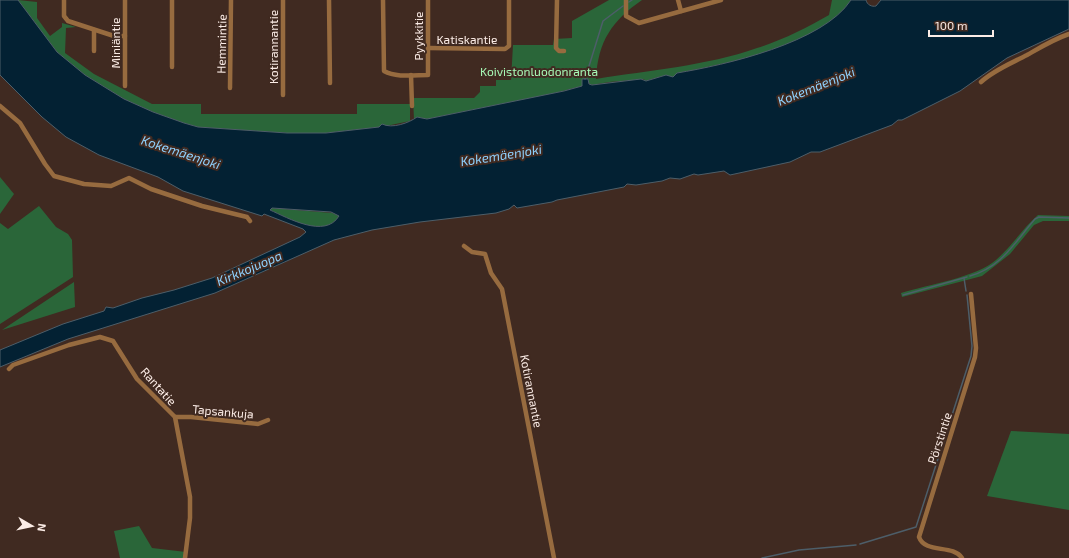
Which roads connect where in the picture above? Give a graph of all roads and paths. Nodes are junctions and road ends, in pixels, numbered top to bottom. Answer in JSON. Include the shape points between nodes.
{"nodes":[{"id":1,"x":64,"y":0,"type":"edge"},
{"id":2,"x":125,"y":0,"type":"edge"},
{"id":3,"x":172,"y":0,"type":"edge"},
{"id":4,"x":231,"y":0,"type":"edge"},
{"id":5,"x":283,"y":0,"type":"edge"},
{"id":6,"x":329,"y":0,"type":"edge"},
{"id":7,"x":383,"y":0,"type":"edge"},
{"id":8,"x":428,"y":0,"type":"edge"},
{"id":9,"x":509,"y":0,"type":"edge"},
{"id":10,"x":557,"y":0,"type":"edge"},
{"id":11,"x":626,"y":0,"type":"edge"},
{"id":12,"x":678,"y":0,"type":"edge"},
{"id":13,"x":720,"y":0,"type":"edge"},
{"id":14,"x":681,"y":11,"type":"junction"},
{"id":15,"x":94,"y":30,"type":"junction"},
{"id":16,"x":1069,"y":34,"type":"edge"},
{"id":17,"x":125,"y":36,"type":"junction"},
{"id":18,"x":429,"y":48,"type":"junction"},
{"id":19,"x":94,"y":51,"type":"dead end"},
{"id":20,"x":564,"y":51,"type":"dead end"},
{"id":21,"x":172,"y":67,"type":"dead end"},
{"id":22,"x":411,"y":75,"type":"junction"},
{"id":23,"x":982,"y":82,"type":"dead end"},
{"id":24,"x":330,"y":83,"type":"dead end"},
{"id":25,"x":125,"y":86,"type":"dead end"},
{"id":26,"x":230,"y":88,"type":"dead end"},
{"id":27,"x":283,"y":94,"type":"dead end"},
{"id":28,"x":0,"y":106,"type":"edge"},
{"id":29,"x":412,"y":106,"type":"dead end"},
{"id":30,"x":250,"y":221,"type":"dead end"},
{"id":31,"x":464,"y":246,"type":"dead end"},
{"id":32,"x":971,"y":294,"type":"dead end"},
{"id":33,"x":9,"y":369,"type":"dead end"},
{"id":34,"x":175,"y":418,"type":"junction"},
{"id":35,"x":268,"y":420,"type":"dead end"},
{"id":36,"x":185,"y":558,"type":"edge"},
{"id":37,"x":554,"y":558,"type":"edge"},
{"id":38,"x":962,"y":558,"type":"edge"}],
"edges":[{"from":1,"to":15,"type":"street","via":[[64,16],[68,21]]},
{"from":2,"to":17,"type":"street","name":"Miniäntie"},
{"from":3,"to":21,"type":"street"},
{"from":4,"to":26,"type":"street","name":"Hemmintie"},
{"from":5,"to":27,"type":"street","name":"Kotirannantie"},
{"from":6,"to":24,"type":"street"},
{"from":7,"to":22,"type":"street","name":"Pyykkitie","via":[[384,71],[390,74]]},
{"from":8,"to":18,"type":"street","name":"Pyykkitie"},
{"from":9,"to":18,"type":"street","name":"Katiskantie","via":[[509,46],[505,49]]},
{"from":10,"to":20,"type":"street","via":[[556,46],[558,50]]},
{"from":11,"to":14,"type":"street","via":[[626,16],[639,23]]},
{"from":12,"to":14,"type":"street"},
{"from":13,"to":14,"type":"street"},
{"from":15,"to":17,"type":"street","via":[[114,36]]},
{"from":15,"to":19,"type":"street"},
{"from":16,"to":23,"type":"street","via":[[1056,38],[1010,63]]},
{"from":17,"to":25,"type":"street","name":"Miniäntie"},
{"from":18,"to":22,"type":"street","name":"Pyykkitie","via":[[428,75]]},
{"from":22,"to":29,"type":"street"},
{"from":28,"to":30,"type":"street","via":[[20,123],[54,176],[84,184],[111,186],[129,178],[151,189],[195,204],[248,217]]},
{"from":31,"to":37,"type":"street","name":"Kotirannantie","via":[[472,252],[485,254],[492,273],[502,289]]},
{"from":32,"to":38,"type":"street","name":"Pörstintie","via":[[975,357],[919,537],[926,545],[959,553]]},
{"from":33,"to":34,"type":"street","name":"Rantatie","via":[[69,345],[100,337],[108,338],[116,344],[137,379]]},
{"from":34,"to":35,"type":"street","name":"Tapsankuja","via":[[191,417],[258,424]]},
{"from":34,"to":36,"type":"street","name":"Rantatie","via":[[190,497]]}]}
